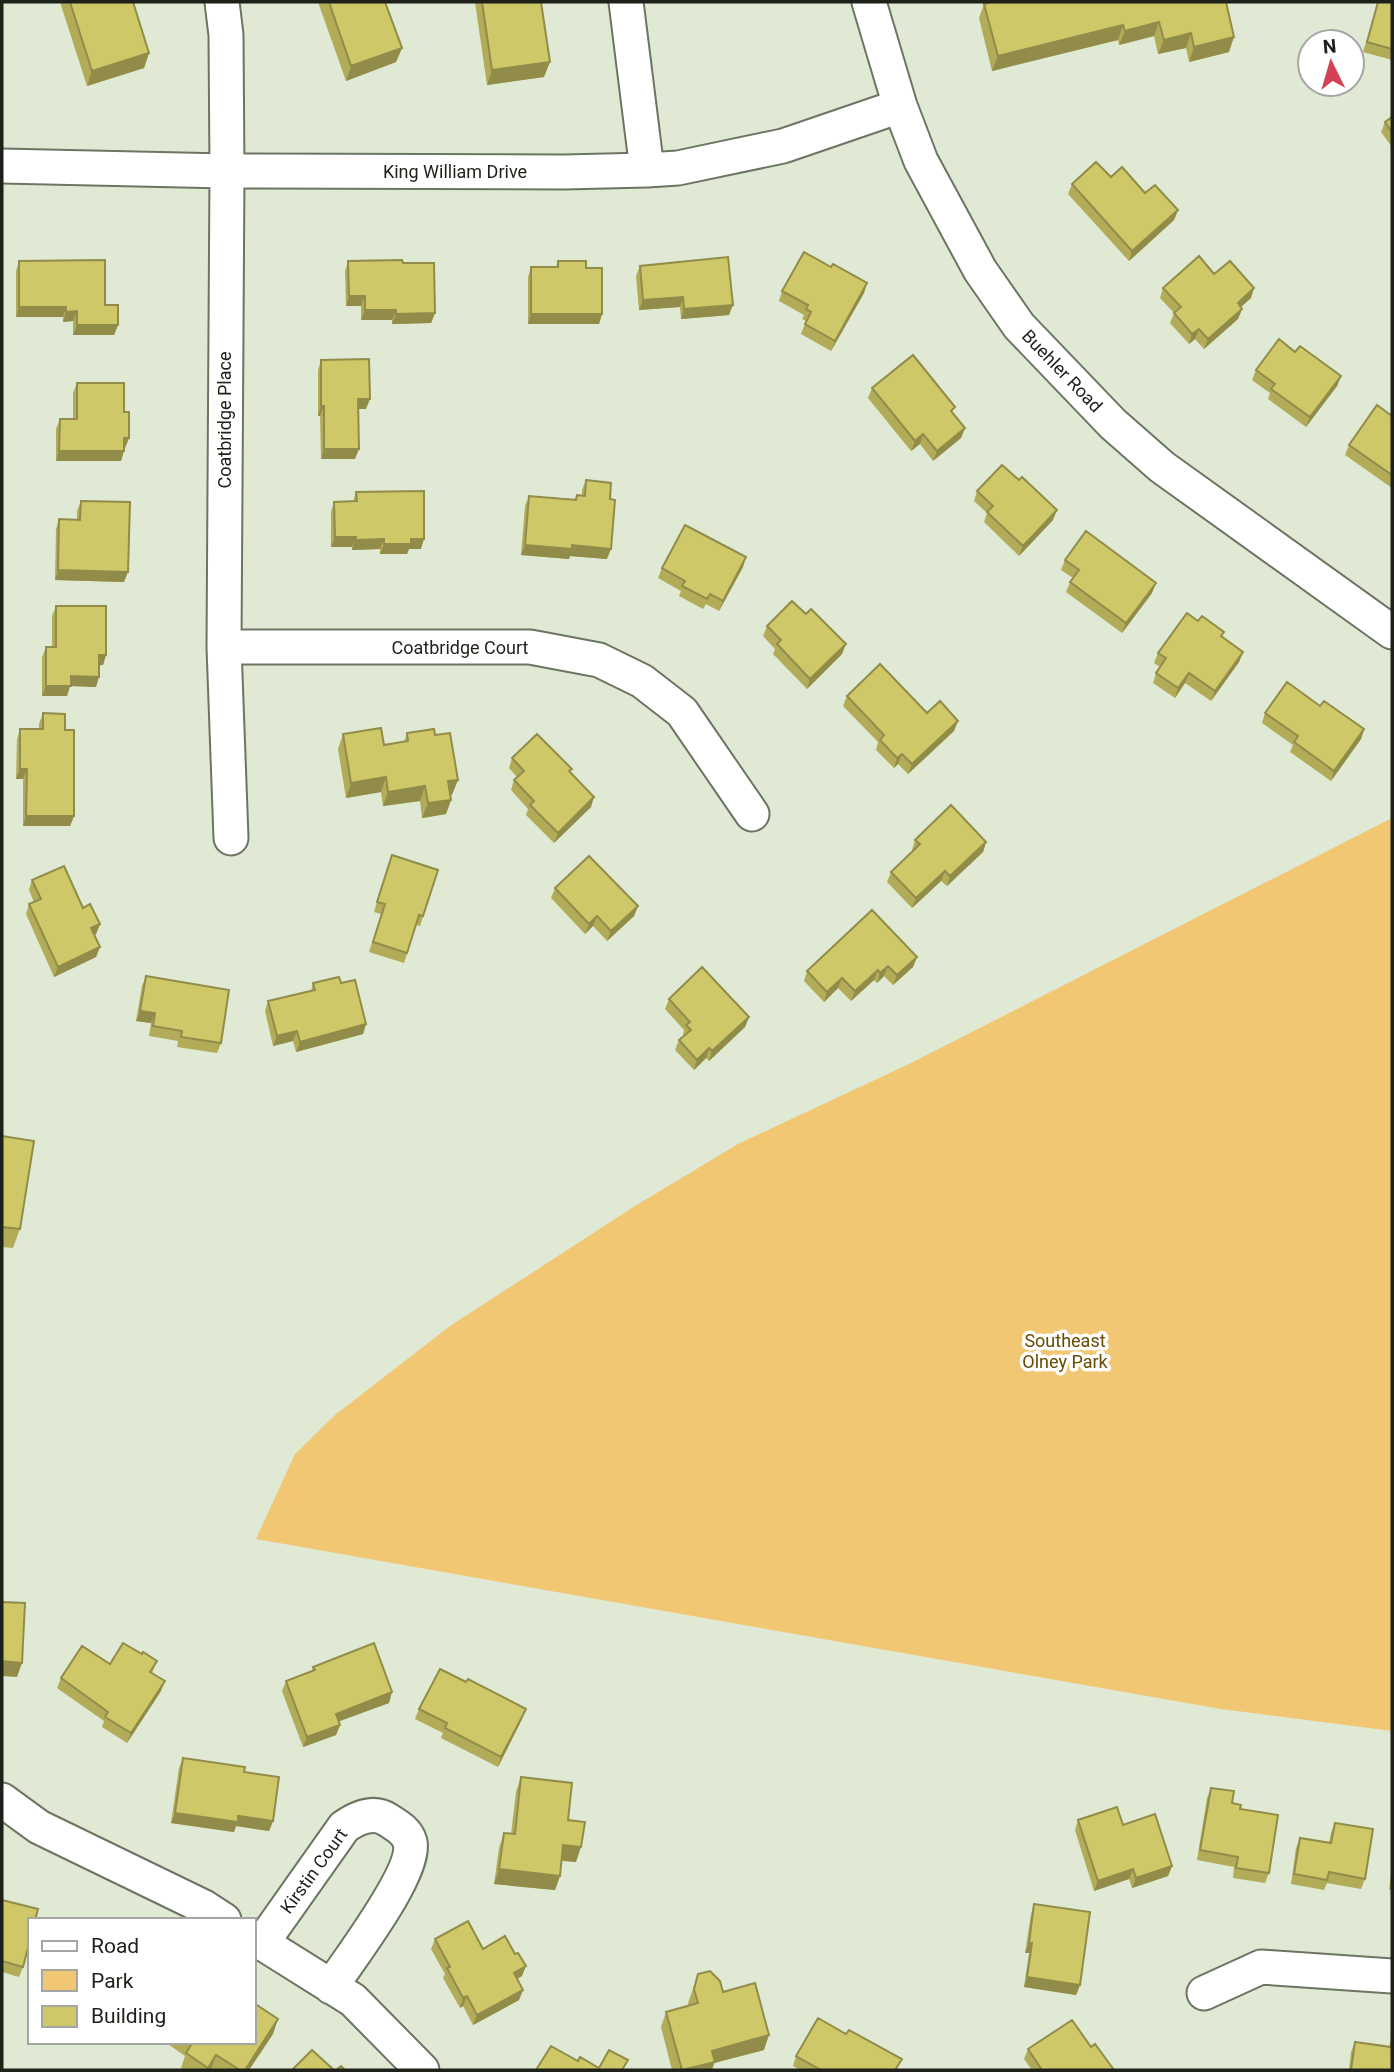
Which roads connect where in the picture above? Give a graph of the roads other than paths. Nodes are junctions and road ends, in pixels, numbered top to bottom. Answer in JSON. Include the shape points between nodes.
{"nodes":[{"id":1,"x":222,"y":2,"type":"edge"},
{"id":2,"x":626,"y":2,"type":"edge"},
{"id":3,"x":869,"y":2,"type":"edge"},
{"id":4,"x":900,"y":106,"type":"junction"},
{"id":5,"x":2,"y":166,"type":"edge"},
{"id":6,"x":647,"y":170,"type":"junction"},
{"id":7,"x":227,"y":171,"type":"junction"},
{"id":8,"x":1392,"y":632,"type":"edge"},
{"id":9,"x":224,"y":647,"type":"junction"},
{"id":10,"x":752,"y":814,"type":"dead end"},
{"id":11,"x":231,"y":838,"type":"dead end"},
{"id":12,"x":2,"y":1800,"type":"edge"},
{"id":13,"x":221,"y":1918,"type":"edge"},
{"id":14,"x":258,"y":1941,"type":"edge"},
{"id":15,"x":1392,"y":1976,"type":"edge"},
{"id":16,"x":331,"y":1987,"type":"junction"},
{"id":17,"x":1204,"y":1993,"type":"dead end"},
{"id":18,"x":422,"y":2070,"type":"edge"}],
"edges":[{"from":1,"to":7,"type":"street","name":"Coatbridge Place"},
{"from":2,"to":6,"type":"street"},
{"from":3,"to":4,"type":"street","name":"Buehler Road"},
{"from":4,"to":6,"type":"street","name":"King William Drive","via":[[783,146]]},
{"from":4,"to":8,"type":"street","name":"Buehler Road","via":[[951,219],[979,270],[1019,326],[1113,424],[1163,467]]},
{"from":5,"to":7,"type":"street","name":"King William Drive"},
{"from":6,"to":7,"type":"street","name":"King William Drive"},
{"from":7,"to":9,"type":"street","name":"Coatbridge Place"},
{"from":9,"to":10,"type":"street","name":"Coatbridge Court","via":[[530,647],[598,660],[642,681],[682,712]]},
{"from":9,"to":11,"type":"street","name":"Coatbridge Place"},
{"from":12,"to":13,"type":"street","via":[[39,1827]]},
{"from":14,"to":16,"type":"street","name":"Kirstin Court"},
{"from":14,"to":16,"type":"street","name":"Kirstin Court","via":[[344,1827],[358,1817],[381,1816],[401,1828],[410,1842],[400,1881]]},
{"from":15,"to":17,"type":"street","via":[[1261,1966]]},
{"from":16,"to":18,"type":"street","name":"Kirstin Court","via":[[353,2000]]}]}
